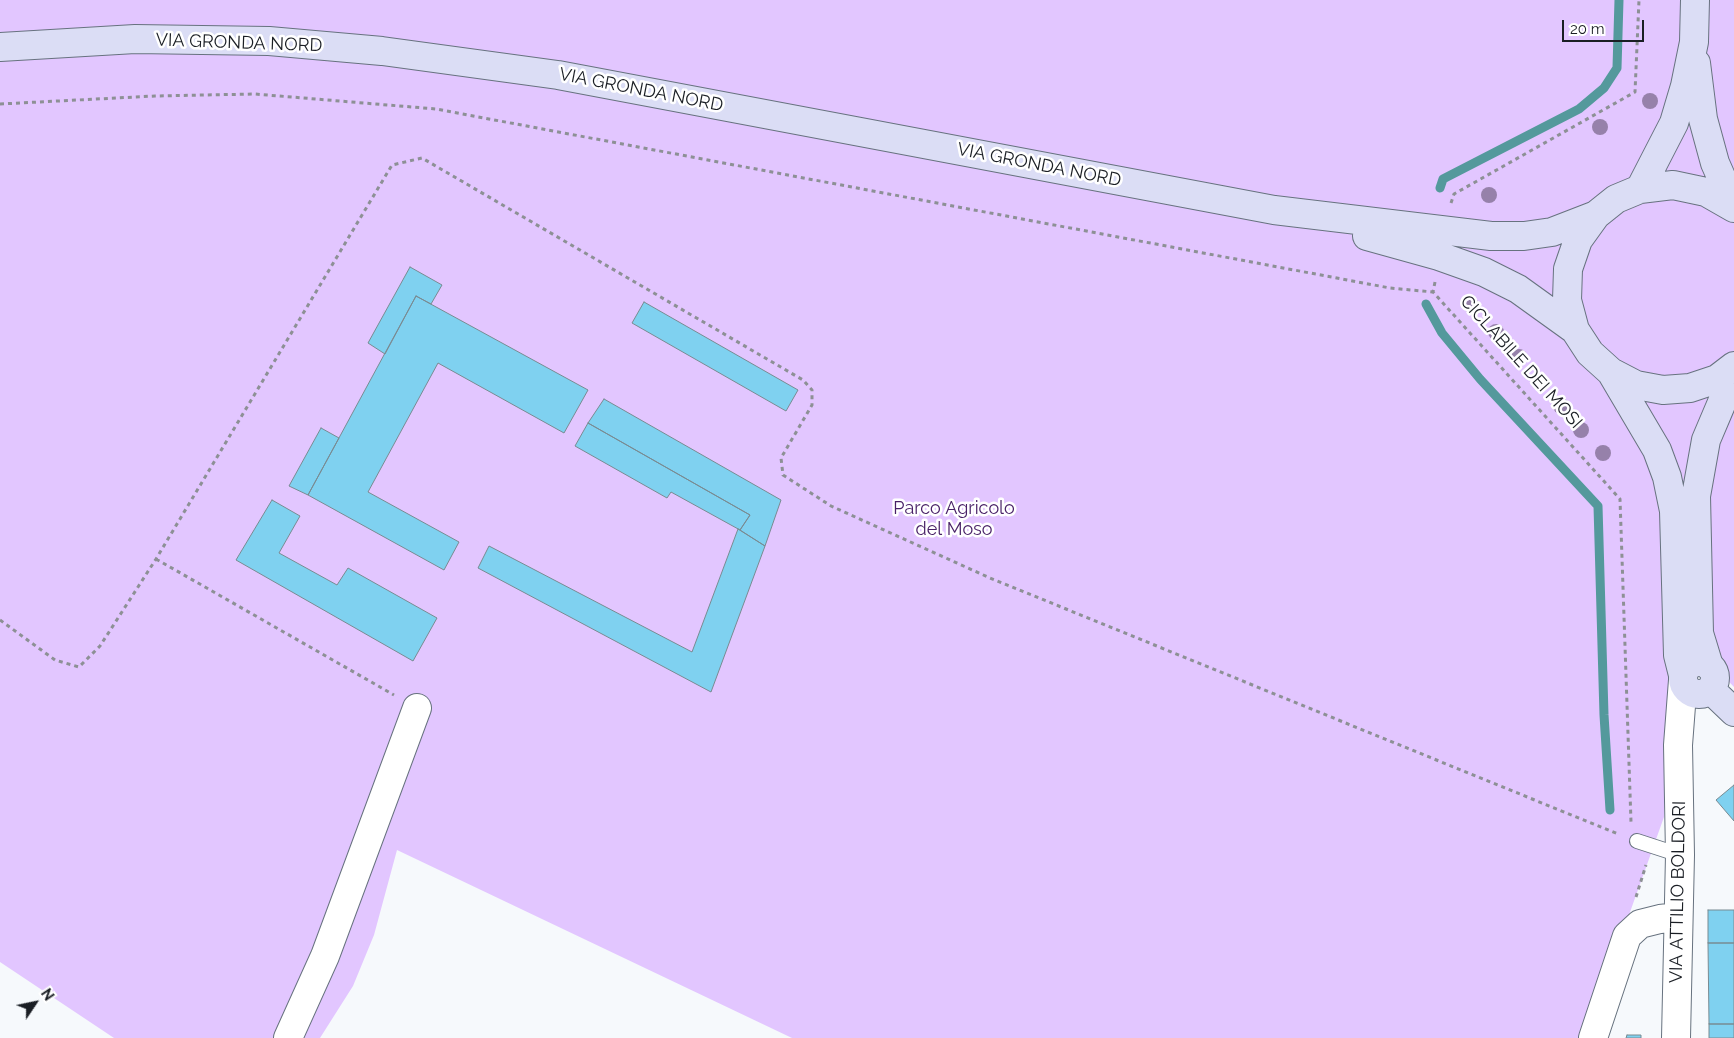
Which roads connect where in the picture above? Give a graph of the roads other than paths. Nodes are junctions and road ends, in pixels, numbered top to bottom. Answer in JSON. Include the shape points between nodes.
{"nodes":[{"id":1,"x":1695,"y":0,"type":"edge"},
{"id":2,"x":1694,"y":42,"type":"junction"},
{"id":3,"x":0,"y":47,"type":"edge"},
{"id":4,"x":1640,"y":189,"type":"junction"},
{"id":5,"x":1734,"y":207,"type":"edge"},
{"id":6,"x":1596,"y":215,"type":"junction"},
{"id":7,"x":1441,"y":244,"type":"junction"},
{"id":8,"x":1575,"y":330,"type":"junction"},
{"id":9,"x":1734,"y":366,"type":"edge"},
{"id":10,"x":1611,"y":372,"type":"junction"},
{"id":11,"x":1734,"y":374,"type":"edge"},
{"id":12,"x":1698,"y":681,"type":"junction"},
{"id":13,"x":417,"y":708,"type":"road end"},
{"id":14,"x":1734,"y":712,"type":"edge"},
{"id":15,"x":1637,"y":841,"type":"road end"},
{"id":16,"x":1680,"y":855,"type":"junction"},
{"id":17,"x":1678,"y":917,"type":"junction"},
{"id":18,"x":288,"y":1038,"type":"edge"},
{"id":19,"x":1593,"y":1038,"type":"edge"},
{"id":20,"x":1676,"y":1038,"type":"edge"}],
"edges":[{"from":1,"to":2,"type":"main road"},
{"from":2,"to":4,"type":"main road","via":[[1674,123]]},
{"from":2,"to":5,"type":"main road","via":[[1703,119],[1715,163]]},
{"from":3,"to":7,"type":"main road","name":"VIA GRONDA NORD","via":[[135,39],[269,41],[382,51],[558,74]]},
{"from":4,"to":5,"type":"main road","via":[[1673,185],[1706,192]]},
{"from":4,"to":6,"type":"main road","via":[[1616,199]]},
{"from":6,"to":7,"type":"main road","name":"VIA GRONDA NORD","via":[[1552,232],[1491,236]]},
{"from":6,"to":8,"type":"main road","via":[[1578,240],[1568,269],[1567,300]]},
{"from":7,"to":8,"type":"main road","name":"VIA GRONDA NORD","via":[[1518,289]]},
{"from":8,"to":10,"type":"main road","via":[[1590,353]]},
{"from":9,"to":10,"type":"main road","via":[[1717,379],[1690,388],[1662,390],[1636,385]]},
{"from":10,"to":12,"type":"main road","name":"VIA ATTILIO BOLDORI","via":[[1657,450],[1667,477],[1674,511],[1678,655]]},
{"from":11,"to":12,"type":"main road","name":"VIA ATTILIO BOLDORI","via":[[1706,440],[1696,496]]},
{"from":12,"to":14,"type":"main road"},
{"from":12,"to":16,"type":"street","name":"VIA ATTILIO BOLDORI","via":[[1678,745]]},
{"from":13,"to":18,"type":"street","via":[[325,956]]},
{"from":15,"to":16,"type":"lane"},
{"from":16,"to":17,"type":"street","name":"VIA ATTILIO BOLDORI"},
{"from":17,"to":19,"type":"street","via":[[1640,924],[1627,936]]},
{"from":17,"to":20,"type":"street","name":"VIA ATTILIO BOLDORI"}]}
